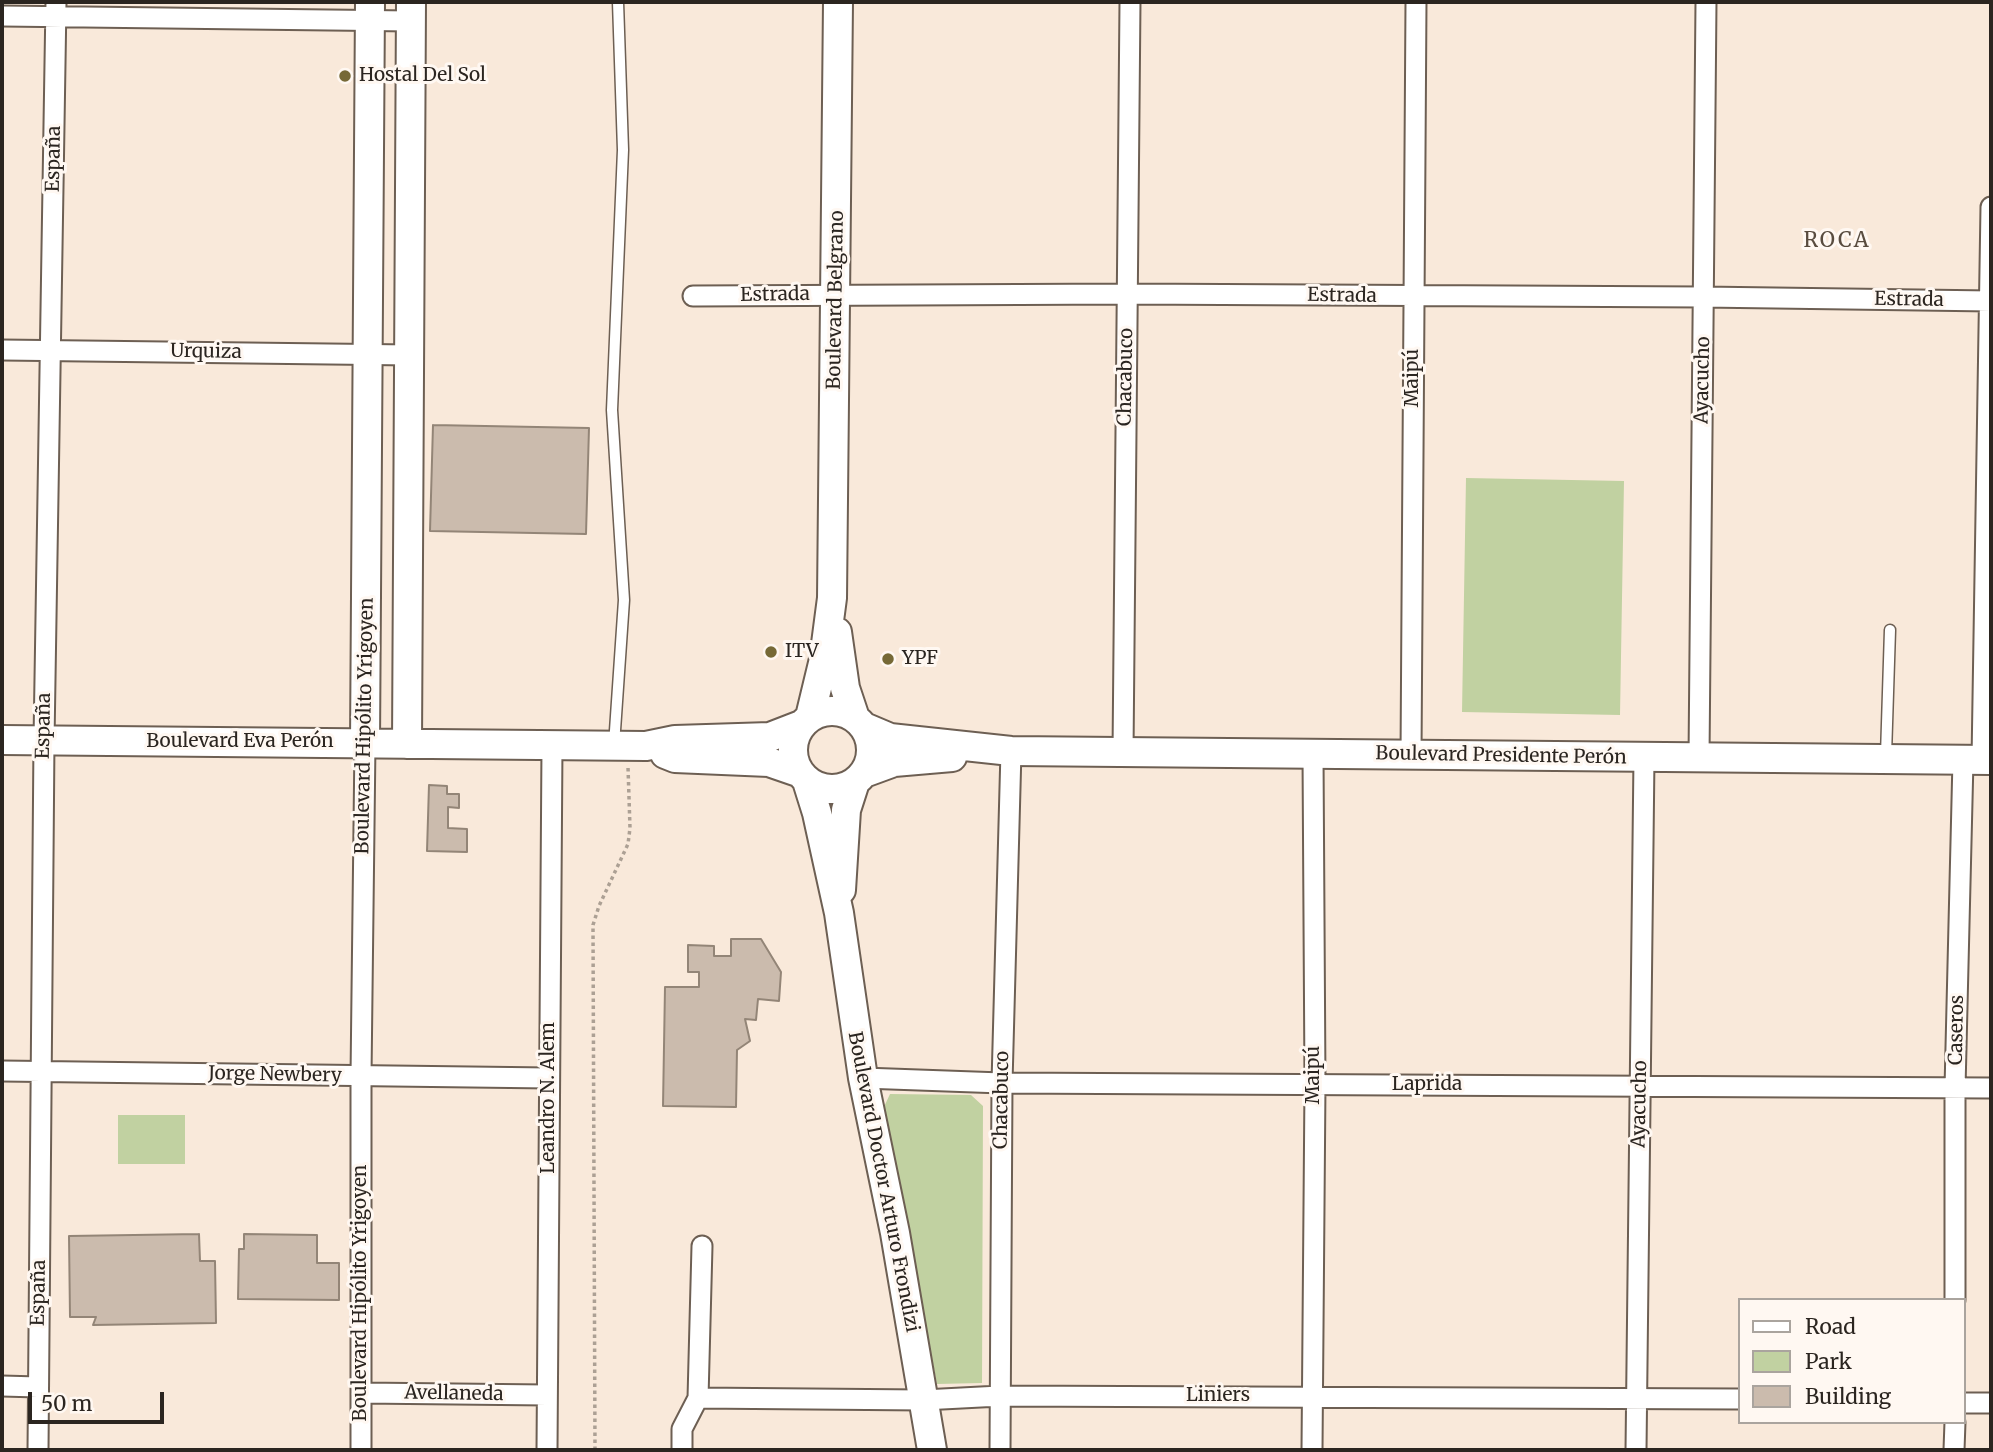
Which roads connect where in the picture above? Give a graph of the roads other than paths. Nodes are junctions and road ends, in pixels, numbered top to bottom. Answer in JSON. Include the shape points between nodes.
{"nodes":[{"id":1,"x":618,"y":2,"type":"edge"},
{"id":2,"x":838,"y":2,"type":"edge"},
{"id":3,"x":1130,"y":2,"type":"edge"},
{"id":4,"x":1416,"y":2,"type":"edge"},
{"id":5,"x":1706,"y":2,"type":"edge"},
{"id":6,"x":56,"y":9,"type":"edge"},
{"id":7,"x":370,"y":11,"type":"edge"},
{"id":8,"x":411,"y":11,"type":"edge"},
{"id":9,"x":2,"y":16,"type":"edge"},
{"id":10,"x":1991,"y":207,"type":"edge"},
{"id":11,"x":836,"y":294,"type":"junction"},
{"id":12,"x":1127,"y":294,"type":"junction"},
{"id":13,"x":693,"y":296,"type":"dead end"},
{"id":14,"x":1413,"y":297,"type":"junction"},
{"id":15,"x":1703,"y":297,"type":"junction"},
{"id":16,"x":1991,"y":301,"type":"edge"},
{"id":17,"x":2,"y":351,"type":"edge"},
{"id":18,"x":51,"y":351,"type":"junction"},
{"id":19,"x":368,"y":354,"type":"junction"},
{"id":20,"x":411,"y":355,"type":"junction"},
{"id":21,"x":1989,"y":536,"type":"edge"},
{"id":22,"x":832,"y":598,"type":"junction"},
{"id":23,"x":1890,"y":630,"type":"dead end"},
{"id":24,"x":805,"y":721,"type":"junction"},
{"id":25,"x":859,"y":723,"type":"junction"},
{"id":26,"x":2,"y":740,"type":"edge"},
{"id":27,"x":44,"y":740,"type":"junction"},
{"id":28,"x":365,"y":743,"type":"junction"},
{"id":29,"x":407,"y":744,"type":"junction"},
{"id":30,"x":552,"y":746,"type":"junction"},
{"id":31,"x":629,"y":746,"type":"junction"},
{"id":32,"x":1011,"y":751,"type":"junction"},
{"id":33,"x":1123,"y":752,"type":"junction"},
{"id":34,"x":1313,"y":754,"type":"junction"},
{"id":35,"x":1411,"y":755,"type":"junction"},
{"id":36,"x":1644,"y":757,"type":"junction"},
{"id":37,"x":1699,"y":757,"type":"junction"},
{"id":38,"x":1886,"y":759,"type":"junction"},
{"id":39,"x":1979,"y":760,"type":"edge"},
{"id":40,"x":803,"y":776,"type":"junction"},
{"id":41,"x":859,"y":778,"type":"junction"},
{"id":42,"x":839,"y":913,"type":"junction"},
{"id":43,"x":2,"y":1071,"type":"edge"},
{"id":44,"x":41,"y":1071,"type":"junction"},
{"id":45,"x":360,"y":1076,"type":"junction"},
{"id":46,"x":549,"y":1078,"type":"junction"},
{"id":47,"x":863,"y":1078,"type":"junction"},
{"id":48,"x":1002,"y":1083,"type":"junction"},
{"id":49,"x":1315,"y":1084,"type":"junction"},
{"id":50,"x":1640,"y":1086,"type":"junction"},
{"id":51,"x":1955,"y":1088,"type":"junction"},
{"id":52,"x":1991,"y":1088,"type":"edge"},
{"id":53,"x":702,"y":1245,"type":"dead end"},
{"id":54,"x":1955,"y":1298,"type":"edge"},
{"id":55,"x":2,"y":1386,"type":"edge"},
{"id":56,"x":38,"y":1387,"type":"junction"},
{"id":57,"x":362,"y":1393,"type":"junction"},
{"id":58,"x":547,"y":1395,"type":"junction"},
{"id":59,"x":1000,"y":1396,"type":"junction"},
{"id":60,"x":1313,"y":1396,"type":"junction"},
{"id":61,"x":1636,"y":1397,"type":"junction"},
{"id":62,"x":698,"y":1398,"type":"junction"},
{"id":63,"x":1738,"y":1399,"type":"edge"},
{"id":64,"x":923,"y":1400,"type":"junction"},
{"id":65,"x":1965,"y":1403,"type":"edge"},
{"id":66,"x":1991,"y":1403,"type":"edge"},
{"id":67,"x":1955,"y":1424,"type":"edge"},
{"id":68,"x":38,"y":1450,"type":"edge"},
{"id":69,"x":361,"y":1450,"type":"edge"},
{"id":70,"x":547,"y":1450,"type":"edge"},
{"id":71,"x":682,"y":1450,"type":"edge"},
{"id":72,"x":932,"y":1450,"type":"edge"},
{"id":73,"x":1000,"y":1450,"type":"edge"},
{"id":74,"x":1312,"y":1450,"type":"edge"},
{"id":75,"x":1636,"y":1450,"type":"edge"},
{"id":76,"x":1954,"y":1450,"type":"edge"}],
"edges":[{"from":1,"to":31,"type":"lane","via":[[622,150],[612,410]]},
{"from":2,"to":11,"type":"street","name":"Boulevard Belgrano"},
{"from":3,"to":12,"type":"street","name":"Chacabuco"},
{"from":4,"to":14,"type":"street","name":"Maipú"},
{"from":5,"to":15,"type":"street","name":"Ayacucho"},
{"from":6,"to":7,"type":"street"},
{"from":6,"to":9,"type":"street"},
{"from":6,"to":18,"type":"street","name":"España"},
{"from":7,"to":8,"type":"street"},
{"from":7,"to":19,"type":"street","name":"Boulevard Hipólito Yrigoyen"},
{"from":8,"to":20,"type":"street"},
{"from":10,"to":16,"type":"street","name":"Caseros"},
{"from":11,"to":12,"type":"street","name":"Estrada"},
{"from":11,"to":13,"type":"street","name":"Estrada"},
{"from":11,"to":22,"type":"street","name":"Boulevard Belgrano"},
{"from":12,"to":14,"type":"street","name":"Estrada"},
{"from":12,"to":33,"type":"street","name":"Chacabuco"},
{"from":14,"to":15,"type":"street","name":"Estrada"},
{"from":14,"to":35,"type":"street","name":"Maipú"},
{"from":15,"to":16,"type":"street","name":"Estrada"},
{"from":15,"to":37,"type":"street","name":"Ayacucho"},
{"from":16,"to":21,"type":"street","name":"Caseros"},
{"from":17,"to":18,"type":"street","name":"Urquiza"},
{"from":18,"to":19,"type":"street","name":"Urquiza"},
{"from":18,"to":27,"type":"street","name":"España"},
{"from":19,"to":20,"type":"street","name":"Urquiza"},
{"from":19,"to":28,"type":"street","name":"Boulevard Hipólito Yrigoyen"},
{"from":20,"to":29,"type":"street"},
{"from":21,"to":39,"type":"street","name":"Caseros"},
{"from":22,"to":24,"type":"street","name":"Boulevard Belgrano","via":[[824,659]]},
{"from":22,"to":25,"type":"street","name":"Boulevard Belgrano","via":[[845,688]]},
{"from":23,"to":38,"type":"lane"},
{"from":24,"to":25,"type":"street","name":"Boulevard Presidente Perón","via":[[834,711]]},
{"from":24,"to":31,"type":"street","name":"Boulevard Presidente Perón","via":[[770,737]]},
{"from":24,"to":40,"type":"street","via":[[792,748]]},
{"from":25,"to":32,"type":"street","name":"Boulevard Presidente Perón","via":[[890,738]]},
{"from":25,"to":41,"type":"street","via":[[871,748],[870,761]]},
{"from":26,"to":27,"type":"street","name":"Boulevard Eva Perón"},
{"from":27,"to":28,"type":"street","name":"Boulevard Eva Perón"},
{"from":27,"to":44,"type":"street","name":"España"},
{"from":28,"to":29,"type":"street","name":"Boulevard Eva Perón"},
{"from":28,"to":45,"type":"street","name":"Boulevard Hipólito Yrigoyen"},
{"from":29,"to":30,"type":"street","name":"Boulevard Eva Perón"},
{"from":30,"to":31,"type":"street","name":"Boulevard Eva Perón"},
{"from":30,"to":46,"type":"street","name":"Leandro N. Alem"},
{"from":31,"to":40,"type":"street","name":"Boulevard Presidente Perón","via":[[675,758],[769,762]]},
{"from":32,"to":33,"type":"street","name":"Boulevard Presidente Perón"},
{"from":32,"to":41,"type":"street","name":"Boulevard Presidente Perón","via":[[894,762]]},
{"from":32,"to":48,"type":"street","name":"Chacabuco"},
{"from":33,"to":34,"type":"street","name":"Boulevard Presidente Perón"},
{"from":34,"to":35,"type":"street","name":"Boulevard Presidente Perón"},
{"from":34,"to":49,"type":"street","name":"Maipú"},
{"from":35,"to":36,"type":"street","name":"Boulevard Presidente Perón"},
{"from":36,"to":37,"type":"street","name":"Boulevard Presidente Perón"},
{"from":36,"to":50,"type":"street","name":"Ayacucho"},
{"from":37,"to":38,"type":"street","name":"Boulevard Presidente Perón"},
{"from":38,"to":39,"type":"street","name":"Boulevard Presidente Perón"},
{"from":39,"to":51,"type":"street","name":"Caseros"},
{"from":40,"to":41,"type":"street","name":"Boulevard Presidente Perón","via":[[817,787],[830,789],[843,788]]},
{"from":40,"to":42,"type":"street","name":"Boulevard Doctor Arturo Frondizi","via":[[817,813]]},
{"from":41,"to":42,"type":"street","name":"Boulevard Doctor Arturo Frondizi","via":[[846,810]]},
{"from":42,"to":47,"type":"street","name":"Boulevard Doctor Arturo Frondizi"},
{"from":43,"to":44,"type":"street","name":"Jorge Newbery"},
{"from":44,"to":45,"type":"street","name":"Jorge Newbery"},
{"from":44,"to":56,"type":"street","name":"España"},
{"from":45,"to":46,"type":"street","name":"Jorge Newbery"},
{"from":45,"to":57,"type":"street","name":"Boulevard Hipólito Yrigoyen"},
{"from":46,"to":58,"type":"street","name":"Leandro N. Alem"},
{"from":47,"to":48,"type":"street","name":"Laprida"},
{"from":47,"to":64,"type":"street","name":"Boulevard Doctor Arturo Frondizi"},
{"from":48,"to":49,"type":"street","name":"Laprida"},
{"from":48,"to":59,"type":"street","name":"Chacabuco"},
{"from":49,"to":50,"type":"street","name":"Laprida"},
{"from":49,"to":60,"type":"street","name":"Maipú"},
{"from":50,"to":51,"type":"street","name":"Laprida"},
{"from":50,"to":61,"type":"street","name":"Ayacucho"},
{"from":51,"to":52,"type":"street","name":"Laprida"},
{"from":51,"to":54,"type":"street","name":"Caseros"},
{"from":53,"to":62,"type":"street"},
{"from":55,"to":56,"type":"street"},
{"from":56,"to":68,"type":"street","name":"España"},
{"from":57,"to":58,"type":"street","name":"Avellaneda"},
{"from":57,"to":69,"type":"street","name":"Boulevard Hipólito Yrigoyen"},
{"from":58,"to":70,"type":"street","name":"Leandro N. Alem"},
{"from":59,"to":60,"type":"street","name":"Liniers"},
{"from":59,"to":64,"type":"street","name":"Liniers"},
{"from":59,"to":73,"type":"street","name":"Chacabuco"},
{"from":60,"to":61,"type":"street","name":"Liniers"},
{"from":60,"to":74,"type":"street","name":"Maipú"},
{"from":61,"to":63,"type":"street","name":"Liniers"},
{"from":61,"to":75,"type":"street","name":"Ayacucho"},
{"from":62,"to":64,"type":"street","name":"Liniers"},
{"from":62,"to":71,"type":"street","via":[[682,1429]]},
{"from":64,"to":72,"type":"street","name":"Boulevard Doctor Arturo Frondizi"},
{"from":65,"to":66,"type":"street"},
{"from":67,"to":76,"type":"street"}]}
